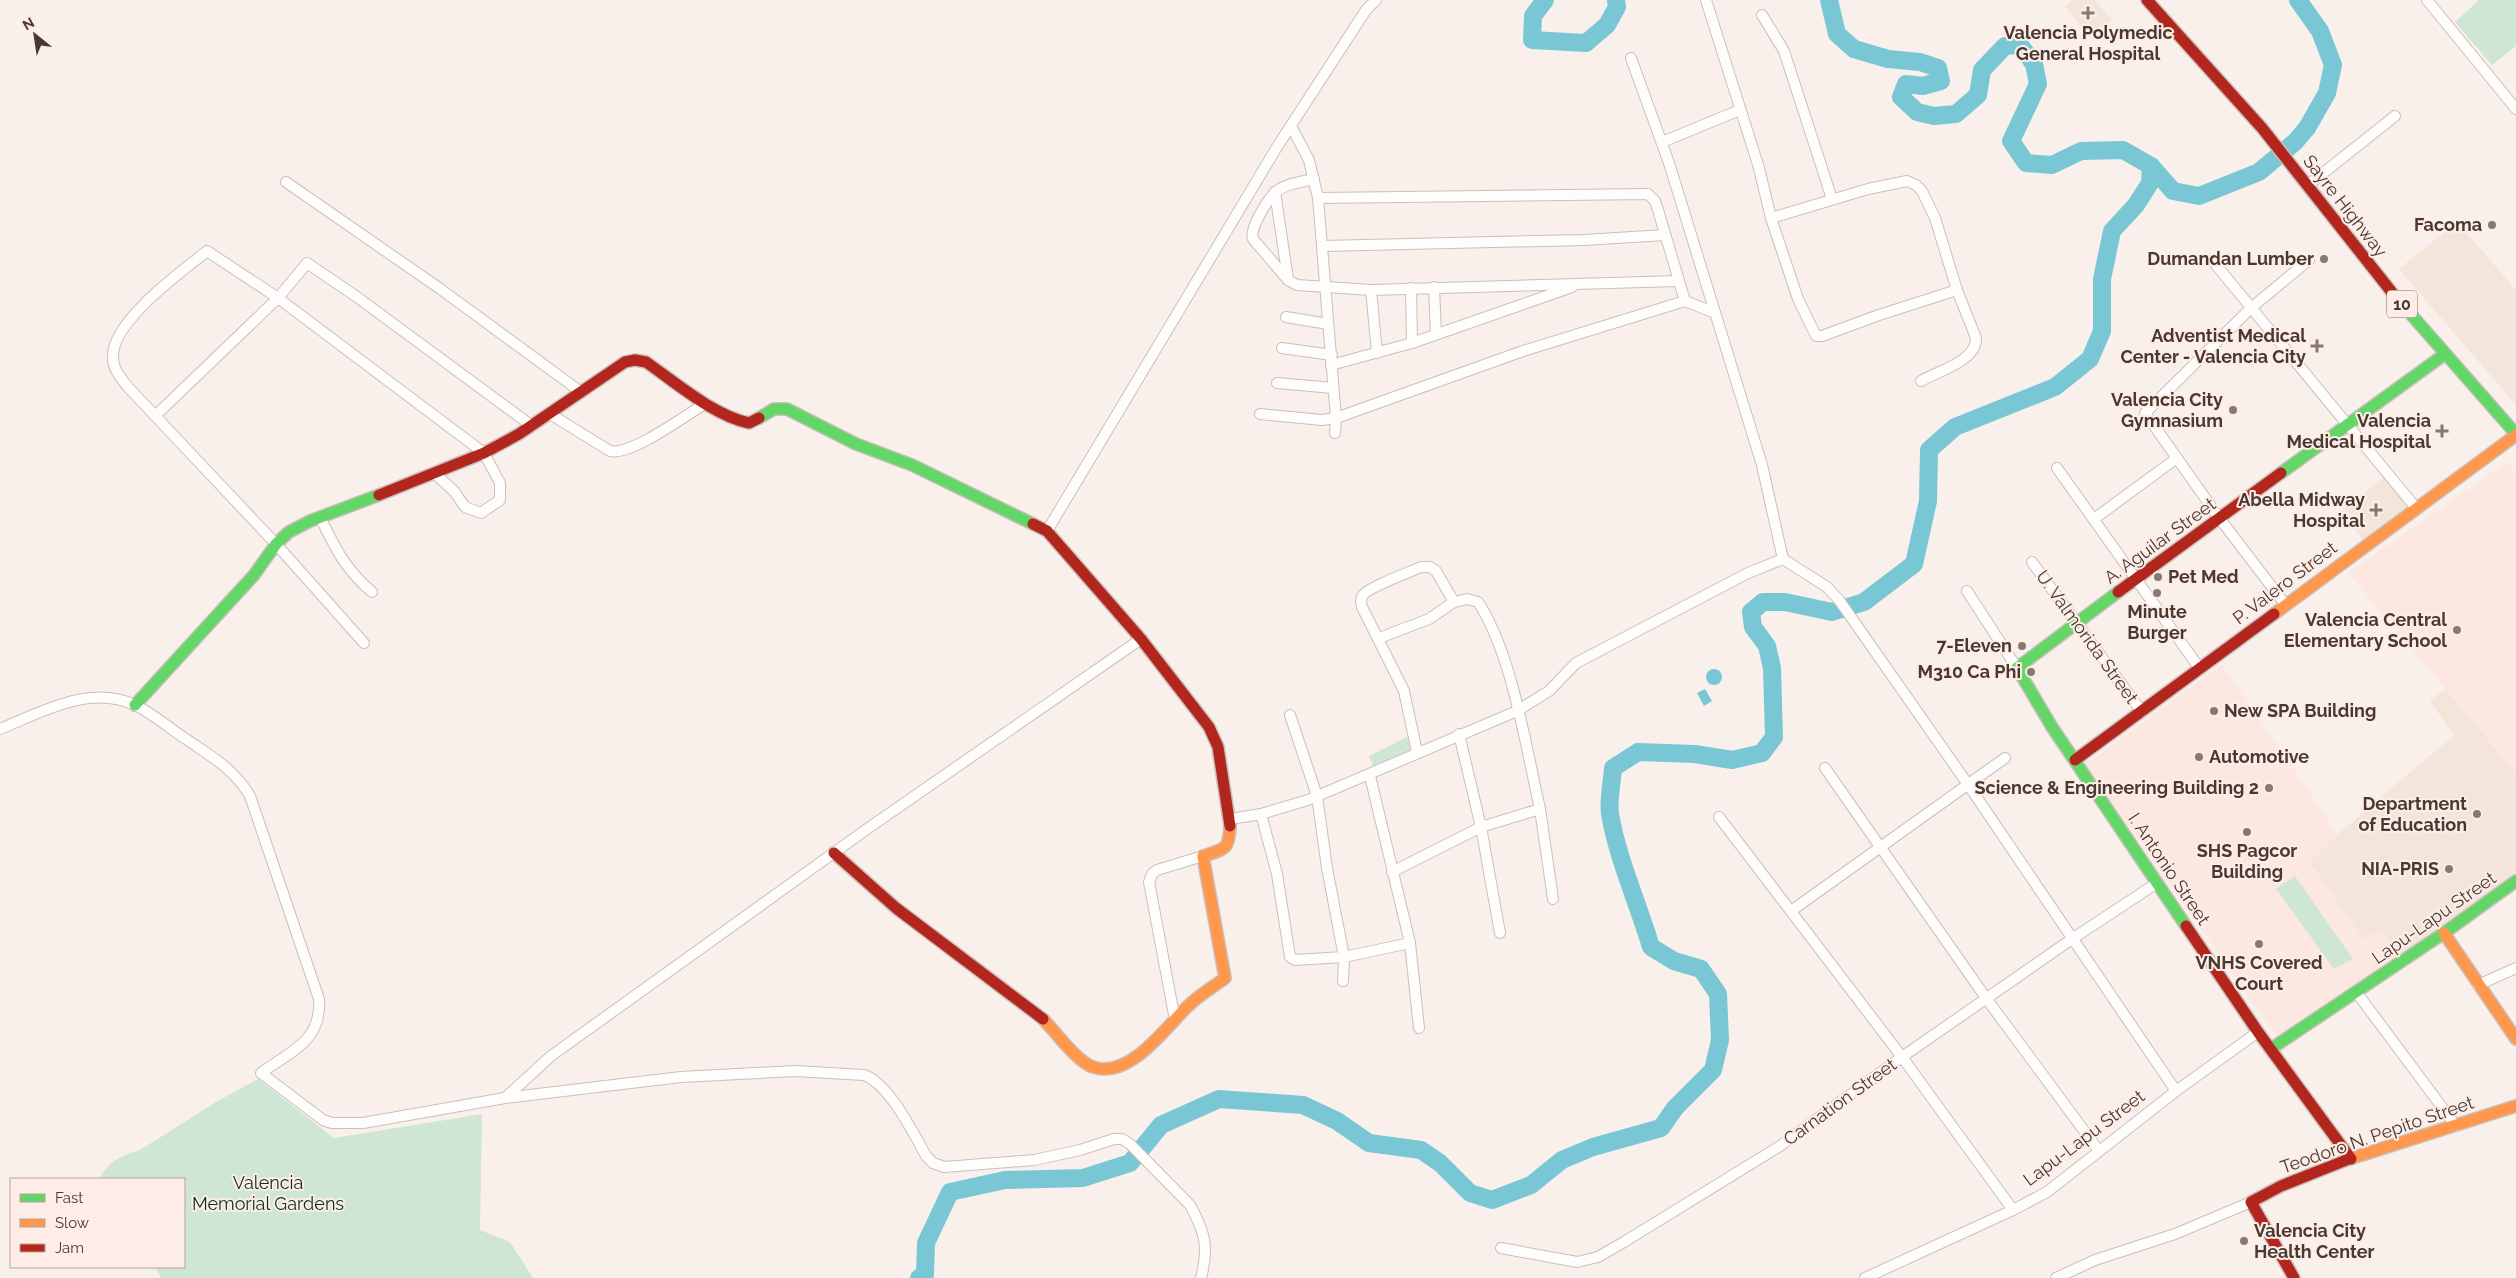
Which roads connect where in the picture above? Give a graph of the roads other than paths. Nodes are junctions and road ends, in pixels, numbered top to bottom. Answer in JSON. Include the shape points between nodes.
{"nodes":[{"id":1,"x":1376,"y":0,"type":"edge"},
{"id":2,"x":1706,"y":0,"type":"edge"},
{"id":3,"x":2147,"y":0,"type":"edge"},
{"id":4,"x":2427,"y":0,"type":"edge"},
{"id":5,"x":1762,"y":15,"type":"dead end"},
{"id":6,"x":1631,"y":58,"type":"dead end"},
{"id":7,"x":2516,"y":109,"type":"edge"},
{"id":8,"x":1740,"y":110,"type":"junction"},
{"id":9,"x":2395,"y":116,"type":"dead end"},
{"id":10,"x":1291,"y":126,"type":"junction"},
{"id":11,"x":1662,"y":142,"type":"junction"},
{"id":12,"x":1314,"y":179,"type":"junction"},
{"id":13,"x":286,"y":182,"type":"dead end"},
{"id":14,"x":2307,"y":186,"type":"junction"},
{"id":15,"x":1275,"y":192,"type":"junction"},
{"id":16,"x":1318,"y":198,"type":"junction"},
{"id":17,"x":1832,"y":199,"type":"junction"},
{"id":18,"x":1771,"y":218,"type":"junction"},
{"id":19,"x":1665,"y":235,"type":"junction"},
{"id":20,"x":1322,"y":246,"type":"junction"},
{"id":21,"x":2212,"y":260,"type":"dead end"},
{"id":22,"x":2309,"y":260,"type":"dead end"},
{"id":23,"x":1288,"y":280,"type":"junction"},
{"id":24,"x":1678,"y":281,"type":"junction"},
{"id":25,"x":1582,"y":283,"type":"junction"},
{"id":26,"x":1434,"y":287,"type":"junction"},
{"id":27,"x":1325,"y":288,"type":"junction"},
{"id":28,"x":1411,"y":288,"type":"junction"},
{"id":29,"x":1371,"y":290,"type":"junction"},
{"id":30,"x":1957,"y":290,"type":"junction"},
{"id":31,"x":278,"y":298,"type":"junction"},
{"id":32,"x":1685,"y":301,"type":"junction"},
{"id":33,"x":2251,"y":308,"type":"junction"},
{"id":34,"x":1715,"y":313,"type":"junction"},
{"id":35,"x":1286,"y":317,"type":"dead end"},
{"id":36,"x":1328,"y":324,"type":"junction"},
{"id":37,"x":1436,"y":334,"type":"junction"},
{"id":38,"x":1412,"y":343,"type":"junction"},
{"id":39,"x":1282,"y":348,"type":"dead end"},
{"id":40,"x":1377,"y":353,"type":"junction"},
{"id":41,"x":2445,"y":354,"type":"junction"},
{"id":42,"x":1331,"y":360,"type":"junction"},
{"id":43,"x":1921,"y":381,"type":"dead end"},
{"id":44,"x":1277,"y":383,"type":"dead end"},
{"id":45,"x":1333,"y":388,"type":"junction"},
{"id":46,"x":581,"y":392,"type":"junction"},
{"id":47,"x":706,"y":403,"type":"junction"},
{"id":48,"x":550,"y":414,"type":"junction"},
{"id":49,"x":1260,"y":414,"type":"dead end"},
{"id":50,"x":155,"y":416,"type":"junction"},
{"id":51,"x":1336,"y":418,"type":"junction"},
{"id":52,"x":532,"y":426,"type":"junction"},
{"id":53,"x":2350,"y":426,"type":"junction"},
{"id":54,"x":1334,"y":433,"type":"dead end"},
{"id":55,"x":2516,"y":435,"type":"edge"},
{"id":56,"x":484,"y":452,"type":"junction"},
{"id":57,"x":2177,"y":458,"type":"junction"},
{"id":58,"x":2057,"y":468,"type":"dead end"},
{"id":59,"x":434,"y":473,"type":"junction"},
{"id":60,"x":2416,"y":508,"type":"junction"},
{"id":61,"x":320,"y":517,"type":"junction"},
{"id":62,"x":2094,"y":519,"type":"junction"},
{"id":63,"x":2220,"y":519,"type":"junction"},
{"id":64,"x":1047,"y":531,"type":"junction"},
{"id":65,"x":276,"y":544,"type":"junction"},
{"id":66,"x":1783,"y":559,"type":"junction"},
{"id":67,"x":2032,"y":562,"type":"dead end"},
{"id":68,"x":2137,"y":578,"type":"junction"},
{"id":69,"x":1967,"y":591,"type":"dead end"},
{"id":70,"x":372,"y":592,"type":"dead end"},
{"id":71,"x":1454,"y":602,"type":"junction"},
{"id":72,"x":2284,"y":604,"type":"junction"},
{"id":73,"x":2078,"y":625,"type":"junction"},
{"id":74,"x":1379,"y":638,"type":"junction"},
{"id":75,"x":1140,"y":639,"type":"junction"},
{"id":76,"x":364,"y":643,"type":"dead end"},
{"id":77,"x":2017,"y":668,"type":"junction"},
{"id":78,"x":2200,"y":669,"type":"junction"},
{"id":79,"x":134,"y":705,"type":"junction"},
{"id":80,"x":1517,"y":711,"type":"junction"},
{"id":81,"x":2142,"y":712,"type":"junction"},
{"id":82,"x":1290,"y":716,"type":"dead end"},
{"id":83,"x":0,"y":729,"type":"edge"},
{"id":84,"x":1459,"y":734,"type":"junction"},
{"id":85,"x":1417,"y":752,"type":"junction"},
{"id":86,"x":2005,"y":758,"type":"dead end"},
{"id":87,"x":2075,"y":760,"type":"junction"},
{"id":88,"x":1825,"y":768,"type":"dead end"},
{"id":89,"x":1370,"y":776,"type":"junction"},
{"id":90,"x":1967,"y":783,"type":"junction"},
{"id":91,"x":1317,"y":796,"type":"junction"},
{"id":92,"x":1540,"y":808,"type":"junction"},
{"id":93,"x":1261,"y":814,"type":"junction"},
{"id":94,"x":1720,"y":818,"type":"dead end"},
{"id":95,"x":1230,"y":819,"type":"junction"},
{"id":96,"x":1481,"y":827,"type":"junction"},
{"id":97,"x":1879,"y":847,"type":"junction"},
{"id":98,"x":834,"y":853,"type":"junction"},
{"id":99,"x":1203,"y":856,"type":"junction"},
{"id":100,"x":1392,"y":872,"type":"junction"},
{"id":101,"x":2516,"y":881,"type":"edge"},
{"id":102,"x":2157,"y":883,"type":"junction"},
{"id":103,"x":1553,"y":899,"type":"dead end"},
{"id":104,"x":1791,"y":911,"type":"junction"},
{"id":105,"x":2444,"y":933,"type":"junction"},
{"id":106,"x":1500,"y":934,"type":"dead end"},
{"id":107,"x":2072,"y":939,"type":"junction"},
{"id":108,"x":1410,"y":943,"type":"junction"},
{"id":109,"x":1344,"y":957,"type":"junction"},
{"id":110,"x":2516,"y":968,"type":"edge"},
{"id":111,"x":1343,"y":981,"type":"dead end"},
{"id":112,"x":2478,"y":985,"type":"junction"},
{"id":113,"x":2357,"y":993,"type":"junction"},
{"id":114,"x":1986,"y":998,"type":"junction"},
{"id":115,"x":1175,"y":1020,"type":"junction"},
{"id":116,"x":1418,"y":1028,"type":"dead end"},
{"id":117,"x":2258,"y":1032,"type":"junction"},
{"id":118,"x":2516,"y":1039,"type":"edge"},
{"id":119,"x":2272,"y":1048,"type":"junction"},
{"id":120,"x":1902,"y":1057,"type":"junction"},
{"id":121,"x":2176,"y":1091,"type":"junction"},
{"id":122,"x":504,"y":1098,"type":"junction"},
{"id":123,"x":2516,"y":1106,"type":"edge"},
{"id":124,"x":2456,"y":1126,"type":"junction"},
{"id":125,"x":2099,"y":1151,"type":"junction"},
{"id":126,"x":2351,"y":1159,"type":"junction"},
{"id":127,"x":2252,"y":1202,"type":"junction"},
{"id":128,"x":2012,"y":1210,"type":"junction"},
{"id":129,"x":1502,"y":1248,"type":"dead end"},
{"id":130,"x":1201,"y":1278,"type":"edge"},
{"id":131,"x":1865,"y":1278,"type":"edge"},
{"id":132,"x":2056,"y":1278,"type":"edge"},
{"id":133,"x":2294,"y":1278,"type":"edge"}],
"edges":[{"from":1,"to":10,"type":"street","via":[[1366,10]]},
{"from":2,"to":8,"type":"street"},
{"from":3,"to":14,"type":"main road","name":"Sayre Highway","number":"10","via":[[2262,128]]},
{"from":4,"to":7,"type":"street"},
{"from":5,"to":17,"type":"street","via":[[1784,52]]},
{"from":6,"to":11,"type":"street"},
{"from":8,"to":11,"type":"street"},
{"from":8,"to":18,"type":"street"},
{"from":9,"to":14,"type":"street"},
{"from":10,"to":12,"type":"street","via":[[1309,160]]},
{"from":10,"to":64,"type":"street"},
{"from":11,"to":34,"type":"street"},
{"from":12,"to":15,"type":"street"},
{"from":12,"to":16,"type":"street"},
{"from":13,"to":46,"type":"street"},
{"from":14,"to":41,"type":"main road","name":"Sayre Highway","number":"10"},
{"from":15,"to":23,"type":"street"},
{"from":15,"to":23,"type":"street","via":[[1251,235]]},
{"from":16,"to":19,"type":"street","via":[[1642,193],[1655,201]]},
{"from":16,"to":20,"type":"street"},
{"from":17,"to":18,"type":"street"},
{"from":17,"to":30,"type":"street","via":[[1907,181],[1916,185],[1935,218]]},
{"from":18,"to":30,"type":"street","via":[[1798,299],[1816,336]]},
{"from":19,"to":20,"type":"street"},
{"from":19,"to":24,"type":"street"},
{"from":20,"to":27,"type":"street"},
{"from":21,"to":33,"type":"street"},
{"from":22,"to":33,"type":"street"},
{"from":23,"to":27,"type":"street","via":[[1306,287]]},
{"from":24,"to":25,"type":"street"},
{"from":24,"to":32,"type":"street"},
{"from":25,"to":26,"type":"street"},
{"from":25,"to":37,"type":"street"},
{"from":26,"to":28,"type":"street"},
{"from":26,"to":37,"type":"street"},
{"from":27,"to":29,"type":"street"},
{"from":27,"to":36,"type":"street"},
{"from":28,"to":29,"type":"street"},
{"from":28,"to":38,"type":"street"},
{"from":29,"to":40,"type":"street"},
{"from":30,"to":43,"type":"street","via":[[1976,345],[1968,356]]},
{"from":31,"to":50,"type":"street"},
{"from":31,"to":50,"type":"street","via":[[207,251],[146,303],[124,325],[112,357],[115,370],[123,381]]},
{"from":31,"to":52,"type":"street","via":[[307,263]]},
{"from":31,"to":56,"type":"street"},
{"from":32,"to":34,"type":"street"},
{"from":32,"to":51,"type":"street","via":[[1523,351]]},
{"from":33,"to":53,"type":"street"},
{"from":33,"to":57,"type":"street","via":[[2145,413]]},
{"from":34,"to":66,"type":"street","via":[[1762,465]]},
{"from":35,"to":36,"type":"street"},
{"from":36,"to":42,"type":"street"},
{"from":37,"to":38,"type":"street"},
{"from":38,"to":40,"type":"street"},
{"from":39,"to":42,"type":"street"},
{"from":40,"to":42,"type":"street"},
{"from":41,"to":53,"type":"main road","name":"A. Aguilar Street"},
{"from":41,"to":55,"type":"main road","name":"Sayre Highway","number":"10"},
{"from":42,"to":45,"type":"street"},
{"from":44,"to":45,"type":"street"},
{"from":45,"to":51,"type":"street"},
{"from":46,"to":47,"type":"main road","via":[[625,362],[635,360],[658,368]]},
{"from":46,"to":48,"type":"main road"},
{"from":47,"to":48,"type":"street","via":[[617,452],[610,451]]},
{"from":47,"to":64,"type":"main road","via":[[744,423],[774,410],[787,409]]},
{"from":48,"to":52,"type":"main road"},
{"from":49,"to":51,"type":"street","via":[[1322,420]]},
{"from":50,"to":65,"type":"street"},
{"from":51,"to":54,"type":"street"},
{"from":52,"to":56,"type":"main road"},
{"from":53,"to":60,"type":"street"},
{"from":53,"to":63,"type":"main road","name":"A. Aguilar Street"},
{"from":55,"to":60,"type":"main road","name":"P. Valero Street"},
{"from":56,"to":59,"type":"main road"},
{"from":56,"to":59,"type":"street","via":[[500,483],[500,500],[481,513],[465,506]]},
{"from":57,"to":62,"type":"street"},
{"from":57,"to":63,"type":"street"},
{"from":58,"to":62,"type":"street"},
{"from":59,"to":61,"type":"main road"},
{"from":60,"to":72,"type":"main road","name":"P. Valero Street"},
{"from":61,"to":65,"type":"main road","via":[[300,525]]},
{"from":61,"to":70,"type":"street","via":[[352,575]]},
{"from":62,"to":68,"type":"street"},
{"from":63,"to":68,"type":"main road","name":"A. Aguilar Street"},
{"from":63,"to":72,"type":"street"},
{"from":64,"to":75,"type":"main road"},
{"from":65,"to":76,"type":"street"},
{"from":65,"to":79,"type":"main road","via":[[254,575]]},
{"from":66,"to":80,"type":"street","via":[[1748,573],[1576,663],[1549,691]]},
{"from":66,"to":90,"type":"street","via":[[1827,588],[1839,600]]},
{"from":67,"to":73,"type":"street","name":"U. Valmorida Street"},
{"from":68,"to":73,"type":"main road","name":"A. Aguilar Street"},
{"from":68,"to":78,"type":"street"},
{"from":69,"to":77,"type":"street","name":"I. Antonio Street"},
{"from":71,"to":74,"type":"street","via":[[1429,619]]},
{"from":71,"to":74,"type":"street","via":[[1436,571],[1430,567],[1421,567],[1371,590],[1363,596],[1361,603]]},
{"from":71,"to":80,"type":"street","via":[[1474,600],[1480,606],[1498,644]]},
{"from":72,"to":78,"type":"main road","name":"P. Valero Street"},
{"from":73,"to":77,"type":"main road","name":"A. Aguilar Street"},
{"from":73,"to":81,"type":"street","name":"U. Valmorida Street"},
{"from":74,"to":85,"type":"street","via":[[1404,692]]},
{"from":75,"to":95,"type":"main road","via":[[1209,728],[1218,746]]},
{"from":75,"to":98,"type":"street"},
{"from":77,"to":87,"type":"main road","name":"I. Antonio Street"},
{"from":78,"to":81,"type":"main road","name":"P. Valero Street"},
{"from":79,"to":83,"type":"street","via":[[107,698],[64,702]]},
{"from":79,"to":122,"type":"street","via":[[227,766],[241,782],[250,796],[308,961],[320,999],[318,1023],[311,1036],[261,1073],[323,1120],[332,1123],[363,1123]]},
{"from":80,"to":84,"type":"street"},
{"from":80,"to":92,"type":"street"},
{"from":81,"to":87,"type":"main road","name":"P. Valero Street"},
{"from":82,"to":91,"type":"street"},
{"from":84,"to":85,"type":"street"},
{"from":84,"to":96,"type":"street"},
{"from":85,"to":89,"type":"street"},
{"from":86,"to":90,"type":"street"},
{"from":87,"to":102,"type":"main road","name":"I. Antonio Street"},
{"from":88,"to":97,"type":"street"},
{"from":89,"to":91,"type":"street"},
{"from":89,"to":100,"type":"street"},
{"from":90,"to":97,"type":"street"},
{"from":90,"to":107,"type":"street"},
{"from":91,"to":93,"type":"street"},
{"from":91,"to":109,"type":"street"},
{"from":92,"to":96,"type":"street"},
{"from":92,"to":103,"type":"street"},
{"from":93,"to":95,"type":"street"},
{"from":93,"to":109,"type":"street","via":[[1278,874],[1290,958]]},
{"from":94,"to":104,"type":"street"},
{"from":95,"to":99,"type":"main road","via":[[1227,846]]},
{"from":96,"to":100,"type":"street"},
{"from":96,"to":106,"type":"street"},
{"from":97,"to":104,"type":"street"},
{"from":97,"to":114,"type":"street"},
{"from":98,"to":115,"type":"main road","via":[[896,908],[1042,1018],[1092,1067],[1108,1069],[1136,1058]]},
{"from":98,"to":122,"type":"street","via":[[550,1056]]},
{"from":99,"to":115,"type":"main road","via":[[1225,978],[1190,1004]]},
{"from":99,"to":115,"type":"street","via":[[1157,870],[1149,882]]},
{"from":100,"to":108,"type":"street"},
{"from":101,"to":105,"type":"main road","name":"Lapu-Lapu Street"},
{"from":102,"to":107,"type":"street","name":"Carnation Street"},
{"from":102,"to":117,"type":"main road","name":"I. Antonio Street"},
{"from":104,"to":120,"type":"street"},
{"from":105,"to":112,"type":"main road"},
{"from":105,"to":113,"type":"main road","name":"Lapu-Lapu Street"},
{"from":107,"to":114,"type":"street","name":"Carnation Street"},
{"from":107,"to":121,"type":"street"},
{"from":108,"to":109,"type":"street"},
{"from":108,"to":116,"type":"street"},
{"from":109,"to":111,"type":"street"},
{"from":110,"to":112,"type":"street"},
{"from":112,"to":118,"type":"main road"},
{"from":113,"to":119,"type":"main road","name":"Lapu-Lapu Street"},
{"from":113,"to":124,"type":"street"},
{"from":114,"to":120,"type":"street","name":"Carnation Street"},
{"from":114,"to":125,"type":"street"},
{"from":117,"to":119,"type":"main road","name":"I. Antonio Street"},
{"from":117,"to":121,"type":"street","name":"Lapu-Lapu Street"},
{"from":119,"to":126,"type":"main road","name":"I. Antonio Street"},
{"from":120,"to":128,"type":"street"},
{"from":120,"to":129,"type":"street","name":"Carnation Street","via":[[1780,1146],[1598,1257],[1577,1262]]},
{"from":121,"to":125,"type":"street","name":"Lapu-Lapu Street"},
{"from":122,"to":130,"type":"street","via":[[681,1077],[795,1071],[864,1074],[872,1077],[892,1101],[926,1156],[944,1168],[1034,1160],[1122,1139],[1145,1157],[1190,1206],[1203,1231],[1205,1255]]},
{"from":123,"to":124,"type":"main road","name":"Teodoro N. Pepito Street"},
{"from":124,"to":126,"type":"main road","name":"Teodoro N. Pepito Street"},
{"from":125,"to":128,"type":"street","name":"Lapu-Lapu Street","via":[[2047,1192]]},
{"from":126,"to":127,"type":"main road","name":"Teodoro N. Pepito Street","via":[[2271,1191]]},
{"from":127,"to":132,"type":"street","via":[[2143,1245],[2095,1260]]},
{"from":127,"to":133,"type":"main road"},
{"from":128,"to":131,"type":"street","name":"Lapu-Lapu Street"}]}
